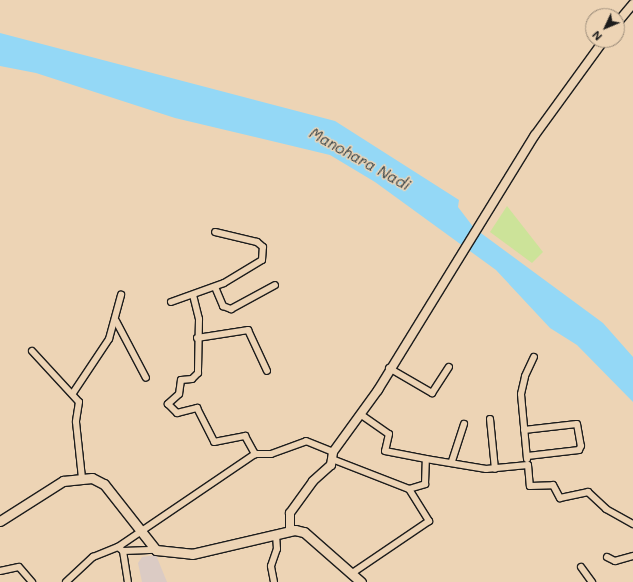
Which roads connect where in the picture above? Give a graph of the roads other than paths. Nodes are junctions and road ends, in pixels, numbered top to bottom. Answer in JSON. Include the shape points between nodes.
{"nodes":[{"id":1,"x":633,"y":4,"type":"edge"},
{"id":2,"x":625,"y":14,"type":"edge"},
{"id":3,"x":598,"y":48,"type":"edge"},
{"id":4,"x":215,"y":232,"type":"dead end"},
{"id":5,"x":275,"y":285,"type":"dead end"},
{"id":6,"x":215,"y":287,"type":"junction"},
{"id":7,"x":121,"y":295,"type":"dead end"},
{"id":8,"x":193,"y":295,"type":"junction"},
{"id":9,"x":171,"y":302,"type":"dead end"},
{"id":10,"x":116,"y":321,"type":"junction"},
{"id":11,"x":196,"y":338,"type":"junction"},
{"id":12,"x":32,"y":351,"type":"dead end"},
{"id":13,"x":534,"y":357,"type":"dead end"},
{"id":14,"x":449,"y":367,"type":"dead end"},
{"id":15,"x":390,"y":368,"type":"junction"},
{"id":16,"x":266,"y":372,"type":"dead end"},
{"id":17,"x":146,"y":378,"type":"dead end"},
{"id":18,"x":73,"y":392,"type":"junction"},
{"id":19,"x":360,"y":414,"type":"junction"},
{"id":20,"x":490,"y":419,"type":"dead end"},
{"id":21,"x":464,"y":424,"type":"dead end"},
{"id":22,"x":524,"y":430,"type":"junction"},
{"id":23,"x":255,"y":454,"type":"junction"},
{"id":24,"x":332,"y":456,"type":"junction"},
{"id":25,"x":527,"y":456,"type":"junction"},
{"id":26,"x":426,"y":459,"type":"junction"},
{"id":27,"x":452,"y":462,"type":"junction"},
{"id":28,"x":528,"y":465,"type":"junction"},
{"id":29,"x":495,"y":469,"type":"junction"},
{"id":30,"x":82,"y":478,"type":"junction"},
{"id":31,"x":409,"y":490,"type":"junction"},
{"id":32,"x":0,"y":521,"type":"edge"},
{"id":33,"x":633,"y":524,"type":"edge"},
{"id":34,"x":290,"y":529,"type":"junction"},
{"id":35,"x":141,"y":531,"type":"junction"},
{"id":36,"x":276,"y":535,"type":"junction"},
{"id":37,"x":118,"y":547,"type":"junction"},
{"id":38,"x":156,"y":550,"type":"junction"},
{"id":39,"x":123,"y":552,"type":"junction"},
{"id":40,"x":633,"y":556,"type":"edge"},
{"id":41,"x":607,"y":558,"type":"dead end"},
{"id":42,"x":581,"y":567,"type":"dead end"},
{"id":43,"x":0,"y":571,"type":"edge"},
{"id":44,"x":351,"y":574,"type":"junction"},
{"id":45,"x":32,"y":582,"type":"edge"},
{"id":46,"x":66,"y":582,"type":"edge"},
{"id":47,"x":128,"y":582,"type":"edge"},
{"id":48,"x":274,"y":582,"type":"edge"},
{"id":49,"x":361,"y":582,"type":"edge"},
{"id":50,"x":592,"y":582,"type":"edge"}],
"edges":[{"from":1,"to":2,"type":"street"},
{"from":3,"to":15,"type":"street","via":[[535,136]]},
{"from":4,"to":6,"type":"street","via":[[257,242],[264,254],[262,260]]},
{"from":5,"to":6,"type":"street","via":[[231,309],[223,306]]},
{"from":6,"to":8,"type":"street"},
{"from":7,"to":10,"type":"street"},
{"from":8,"to":9,"type":"street"},
{"from":8,"to":11,"type":"street","via":[[198,319]]},
{"from":10,"to":17,"type":"street"},
{"from":10,"to":18,"type":"street","via":[[91,369]]},
{"from":11,"to":16,"type":"street","via":[[248,330]]},
{"from":11,"to":23,"type":"street","via":[[198,373],[192,378],[181,380],[179,394],[169,400],[170,409],[177,413],[197,408],[214,442],[245,436]]},
{"from":12,"to":18,"type":"street"},
{"from":13,"to":22,"type":"street","via":[[525,376],[521,394]]},
{"from":14,"to":15,"type":"street","via":[[432,393]]},
{"from":15,"to":19,"type":"street"},
{"from":18,"to":30,"type":"street","via":[[79,402],[76,422]]},
{"from":19,"to":24,"type":"street"},
{"from":19,"to":26,"type":"street","via":[[389,434],[385,451],[395,454],[403,452]]},
{"from":20,"to":29,"type":"street"},
{"from":21,"to":27,"type":"street"},
{"from":22,"to":25,"type":"street"},
{"from":22,"to":25,"type":"street","via":[[577,424],[581,446],[579,450]]},
{"from":23,"to":24,"type":"street","via":[[271,454],[306,441]]},
{"from":23,"to":35,"type":"street"},
{"from":24,"to":31,"type":"street"},
{"from":24,"to":34,"type":"street","via":[[290,513]]},
{"from":25,"to":28,"type":"street"},
{"from":26,"to":27,"type":"street"},
{"from":26,"to":31,"type":"street","via":[[425,484]]},
{"from":27,"to":29,"type":"street"},
{"from":28,"to":29,"type":"street"},
{"from":28,"to":33,"type":"street","via":[[530,486],[553,485],[560,498],[588,492],[606,510]]},
{"from":30,"to":32,"type":"main road","via":[[55,485]]},
{"from":30,"to":35,"type":"main road","via":[[104,484]]},
{"from":31,"to":44,"type":"street","via":[[429,521]]},
{"from":34,"to":36,"type":"main road"},
{"from":34,"to":44,"type":"main road","via":[[304,532]]},
{"from":35,"to":37,"type":"street"},
{"from":35,"to":38,"type":"main road"},
{"from":36,"to":38,"type":"main road","via":[[192,554]]},
{"from":36,"to":48,"type":"street","via":[[277,549],[271,566]]},
{"from":37,"to":39,"type":"street"},
{"from":37,"to":46,"type":"street","via":[[93,557]]},
{"from":38,"to":39,"type":"street"},
{"from":39,"to":47,"type":"street"},
{"from":40,"to":41,"type":"street","via":[[615,561]]},
{"from":42,"to":50,"type":"street"},
{"from":43,"to":45,"type":"street","via":[[18,567]]},
{"from":44,"to":49,"type":"main road"}]}
